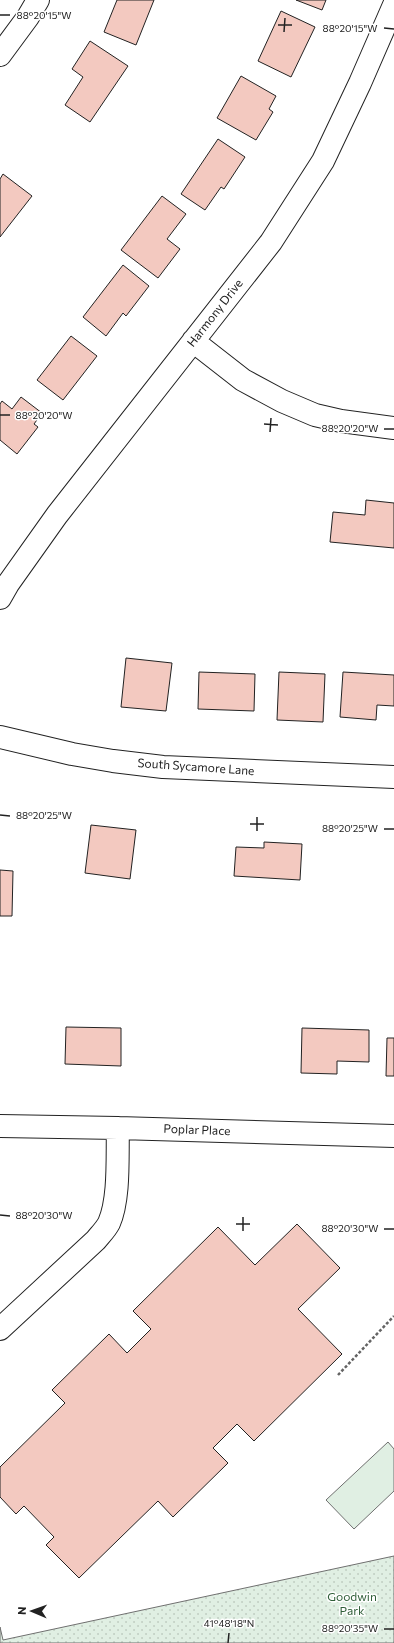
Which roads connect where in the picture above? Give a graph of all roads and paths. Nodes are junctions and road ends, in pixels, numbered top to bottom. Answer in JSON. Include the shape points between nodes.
{"nodes":[{"id":1,"x":38,"y":0,"type":"edge"},
{"id":2,"x":394,"y":5,"type":"edge"},
{"id":3,"x":0,"y":55,"type":"edge"},
{"id":4,"x":193,"y":342,"type":"junction"},
{"id":5,"x":394,"y":428,"type":"edge"},
{"id":6,"x":0,"y":598,"type":"edge"},
{"id":7,"x":0,"y":737,"type":"edge"},
{"id":8,"x":394,"y":777,"type":"edge"},
{"id":9,"x":0,"y":1126,"type":"edge"},
{"id":10,"x":118,"y":1128,"type":"junction"},
{"id":11,"x":394,"y":1136,"type":"edge"},
{"id":12,"x":394,"y":1316,"type":"edge"},
{"id":13,"x":0,"y":1329,"type":"edge"},
{"id":14,"x":338,"y":1375,"type":"dead end"}],
"edges":[{"from":1,"to":3,"type":"street"},
{"from":2,"to":4,"type":"street","name":"Harmony Drive","via":[[324,161],[271,242]]},
{"from":4,"to":5,"type":"street","via":[[243,380],[315,415]]},
{"from":4,"to":6,"type":"street","name":"Harmony Drive","via":[[57,515]]},
{"from":7,"to":8,"type":"street","name":"South Sycamore Lane","via":[[72,754],[156,766]]},
{"from":9,"to":10,"type":"street","name":"Poplar Place"},
{"from":10,"to":11,"type":"street","name":"Poplar Place"},
{"from":10,"to":13,"type":"street","via":[[116,1191],[109,1224],[96,1240]]},
{"from":12,"to":14,"type":"path"}]}
